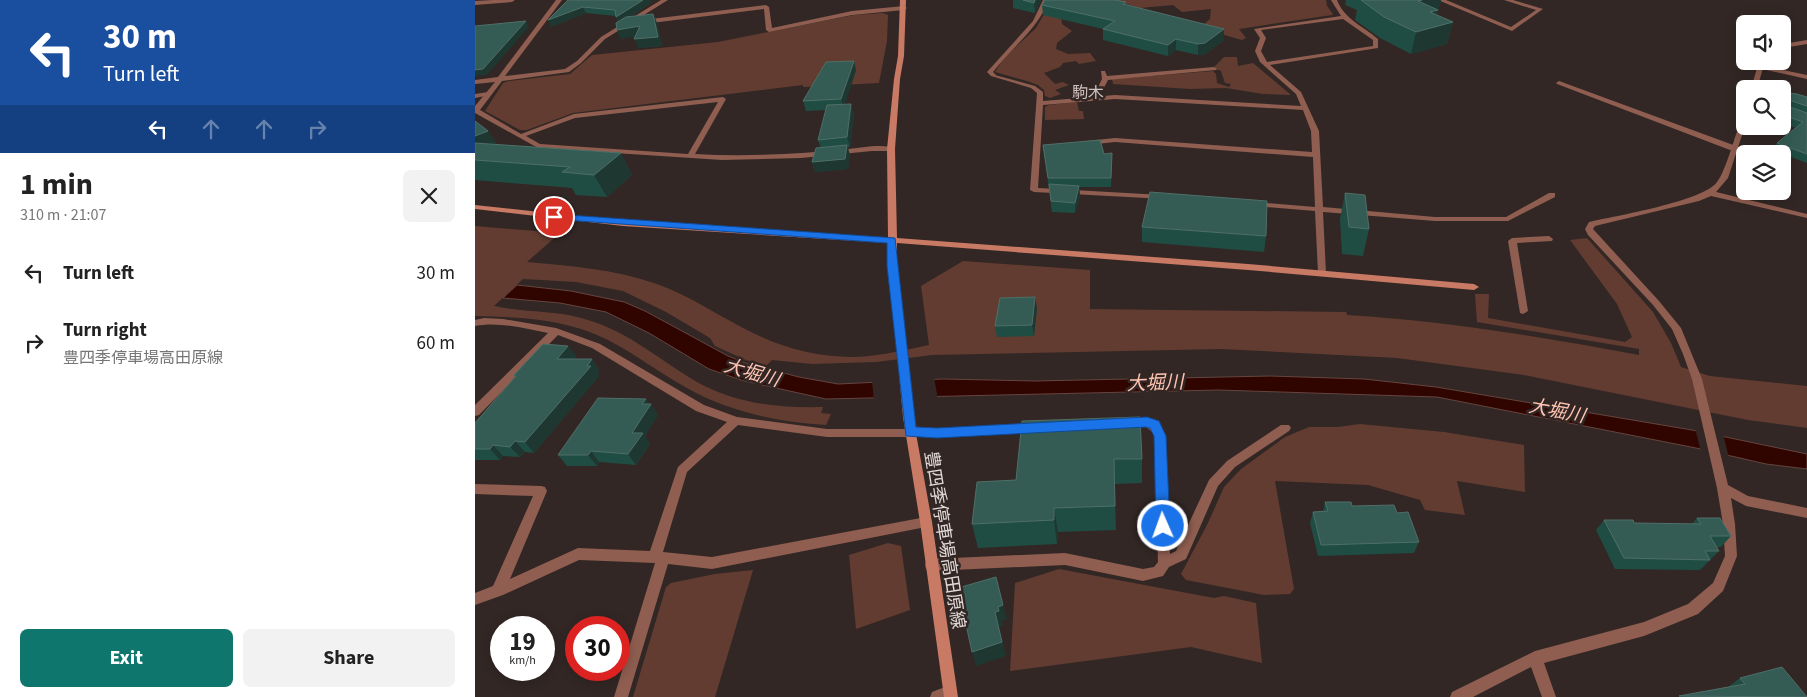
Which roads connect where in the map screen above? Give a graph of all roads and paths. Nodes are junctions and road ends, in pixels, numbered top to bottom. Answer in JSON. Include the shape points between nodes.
{"nodes":[{"id":1,"x":512,"y":0,"type":"edge"},
{"id":2,"x":559,"y":0,"type":"edge"},
{"id":3,"x":665,"y":0,"type":"edge"},
{"id":4,"x":1046,"y":0,"type":"edge"},
{"id":5,"x":1334,"y":0,"type":"edge"},
{"id":6,"x":1441,"y":0,"type":"edge"},
{"id":7,"x":1507,"y":0,"type":"edge"},
{"id":8,"x":1518,"y":1,"type":"edge"},
{"id":9,"x":475,"y":3,"type":"edge"},
{"id":10,"x":903,"y":4,"type":"edge"},
{"id":11,"x":1343,"y":17,"type":"junction"},
{"id":12,"x":627,"y":24,"type":"junction"},
{"id":13,"x":1807,"y":42,"type":"edge"},
{"id":14,"x":1791,"y":45,"type":"edge"},
{"id":15,"x":1265,"y":64,"type":"junction"},
{"id":16,"x":1214,"y":69,"type":"dead end"},
{"id":17,"x":1782,"y":70,"type":"edge"},
{"id":18,"x":1807,"y":77,"type":"edge"},
{"id":19,"x":500,"y":79,"type":"junction"},
{"id":20,"x":475,"y":82,"type":"edge"},
{"id":21,"x":1559,"y":82,"type":"dead end"},
{"id":22,"x":488,"y":94,"type":"junction"},
{"id":23,"x":475,"y":96,"type":"edge"},
{"id":24,"x":1096,"y":98,"type":"junction"},
{"id":25,"x":1040,"y":103,"type":"junction"},
{"id":26,"x":1305,"y":108,"type":"junction"},
{"id":27,"x":1738,"y":135,"type":"edge"},
{"id":28,"x":521,"y":136,"type":"junction"},
{"id":29,"x":1075,"y":144,"type":"edge"},
{"id":30,"x":1046,"y":146,"type":"edge"},
{"id":31,"x":1036,"y":147,"type":"junction"},
{"id":32,"x":1733,"y":148,"type":"junction"},
{"id":33,"x":891,"y":149,"type":"junction"},
{"id":34,"x":1317,"y":155,"type":"junction"},
{"id":35,"x":690,"y":156,"type":"junction"},
{"id":36,"x":1710,"y":193,"type":"junction"},
{"id":37,"x":1551,"y":195,"type":"dead end"},
{"id":38,"x":1167,"y":197,"type":"edge"},
{"id":39,"x":1243,"y":203,"type":"edge"},
{"id":40,"x":475,"y":207,"type":"edge"},
{"id":41,"x":1320,"y":209,"type":"junction"},
{"id":42,"x":1807,"y":216,"type":"edge"},
{"id":43,"x":1549,"y":239,"type":"dead end"},
{"id":44,"x":892,"y":240,"type":"junction"},
{"id":45,"x":1322,"y":273,"type":"junction"},
{"id":46,"x":1474,"y":287,"type":"dead end"},
{"id":47,"x":1523,"y":312,"type":"dead end"},
{"id":48,"x":475,"y":323,"type":"edge"},
{"id":49,"x":556,"y":331,"type":"junction"},
{"id":50,"x":475,"y":412,"type":"edge"},
{"id":51,"x":736,"y":421,"type":"junction"},
{"id":52,"x":1119,"y":422,"type":"edge"},
{"id":53,"x":1043,"y":427,"type":"edge"},
{"id":54,"x":1285,"y":428,"type":"dead end"},
{"id":55,"x":910,"y":432,"type":"junction"},
{"id":56,"x":1723,"y":488,"type":"junction"},
{"id":57,"x":475,"y":489,"type":"edge"},
{"id":58,"x":1807,"y":513,"type":"edge"},
{"id":59,"x":926,"y":522,"type":"junction"},
{"id":60,"x":659,"y":558,"type":"junction"},
{"id":61,"x":1164,"y":562,"type":"junction"},
{"id":62,"x":931,"y":565,"type":"junction"},
{"id":63,"x":498,"y":591,"type":"junction"},
{"id":64,"x":475,"y":599,"type":"edge"},
{"id":65,"x":1535,"y":658,"type":"junction"},
{"id":66,"x":946,"y":696,"type":"edge"},
{"id":67,"x":621,"y":697,"type":"edge"},
{"id":68,"x":1457,"y":697,"type":"edge"},
{"id":69,"x":1549,"y":697,"type":"edge"}],
"edges":[{"from":1,"to":9,"type":"street"},
{"from":2,"to":19,"type":"street"},
{"from":3,"to":12,"type":"street"},
{"from":4,"to":25,"type":"street","via":[[1035,25],[991,72],[1033,86],[1040,92]]},
{"from":5,"to":11,"type":"street"},
{"from":6,"to":8,"type":"street","via":[[1512,29],[1540,9]]},
{"from":7,"to":8,"type":"street"},
{"from":10,"to":12,"type":"street","via":[[769,30],[766,7]]},
{"from":10,"to":33,"type":"main road","name":"豊四季停車場高田原線"},
{"from":11,"to":15,"type":"street","via":[[1257,29],[1263,38],[1259,51]]},
{"from":11,"to":15,"type":"street","via":[[1376,40],[1376,47]]},
{"from":12,"to":19,"type":"street","via":[[603,38],[567,72]]},
{"from":13,"to":14,"type":"street"},
{"from":15,"to":26,"type":"street","via":[[1299,93]]},
{"from":16,"to":24,"type":"street","via":[[1104,75]]},
{"from":17,"to":18,"type":"street"},
{"from":19,"to":20,"type":"street"},
{"from":19,"to":22,"type":"street"},
{"from":21,"to":32,"type":"street"},
{"from":22,"to":23,"type":"street"},
{"from":22,"to":28,"type":"street","via":[[477,111]]},
{"from":24,"to":25,"type":"street"},
{"from":24,"to":26,"type":"street"},
{"from":25,"to":31,"type":"street"},
{"from":26,"to":34,"type":"street","via":[[1315,131]]},
{"from":27,"to":32,"type":"street"},
{"from":28,"to":35,"type":"street","via":[[538,146]]},
{"from":28,"to":35,"type":"street","via":[[574,116],[723,99]]},
{"from":29,"to":34,"type":"street","via":[[1115,140]]},
{"from":30,"to":31,"type":"street"},
{"from":31,"to":38,"type":"street","via":[[1034,190]]},
{"from":32,"to":36,"type":"street","via":[[1720,186]]},
{"from":33,"to":35,"type":"street","via":[[801,156]]},
{"from":33,"to":44,"type":"main road","name":"豊四季停車場高田原線"},
{"from":34,"to":41,"type":"street"},
{"from":36,"to":42,"type":"street"},
{"from":36,"to":56,"type":"street","via":[[1592,224],[1589,228],[1676,328],[1688,354]]},
{"from":37,"to":41,"type":"street","via":[[1508,219],[1435,219]]},
{"from":39,"to":41,"type":"street"},
{"from":40,"to":44,"type":"main road","via":[[573,219]]},
{"from":41,"to":45,"type":"street"},
{"from":43,"to":47,"type":"street","via":[[1511,241]]},
{"from":44,"to":45,"type":"main road"},
{"from":44,"to":55,"type":"main road","name":"豊四季停車場高田原線"},
{"from":45,"to":46,"type":"main road"},
{"from":48,"to":49,"type":"street","via":[[503,322]]},
{"from":49,"to":50,"type":"street"},
{"from":49,"to":51,"type":"street","via":[[597,346],[699,408]]},
{"from":51,"to":55,"type":"street","via":[[827,434]]},
{"from":51,"to":60,"type":"street","via":[[682,470]]},
{"from":52,"to":61,"type":"street","via":[[1147,422],[1154,425],[1160,436]]},
{"from":53,"to":55,"type":"street"},
{"from":54,"to":61,"type":"street","via":[[1231,464],[1213,482],[1181,555]]},
{"from":55,"to":59,"type":"main road","name":"豊四季停車場高田原線"},
{"from":56,"to":58,"type":"street","via":[[1746,501]]},
{"from":56,"to":65,"type":"street","via":[[1731,556],[1718,587],[1693,609],[1644,629]]},
{"from":57,"to":63,"type":"street","via":[[541,491]]},
{"from":59,"to":60,"type":"street","via":[[712,563]]},
{"from":59,"to":62,"type":"main road","name":"豊四季停車場高田原線"},
{"from":60,"to":63,"type":"street","via":[[578,554]]},
{"from":60,"to":67,"type":"street"},
{"from":61,"to":62,"type":"street","via":[[1158,572],[1143,575],[1065,559]]},
{"from":62,"to":66,"type":"main road","name":"豊四季停車場高田原線"},
{"from":63,"to":64,"type":"street"},
{"from":65,"to":68,"type":"street"},
{"from":65,"to":69,"type":"street"}]}
